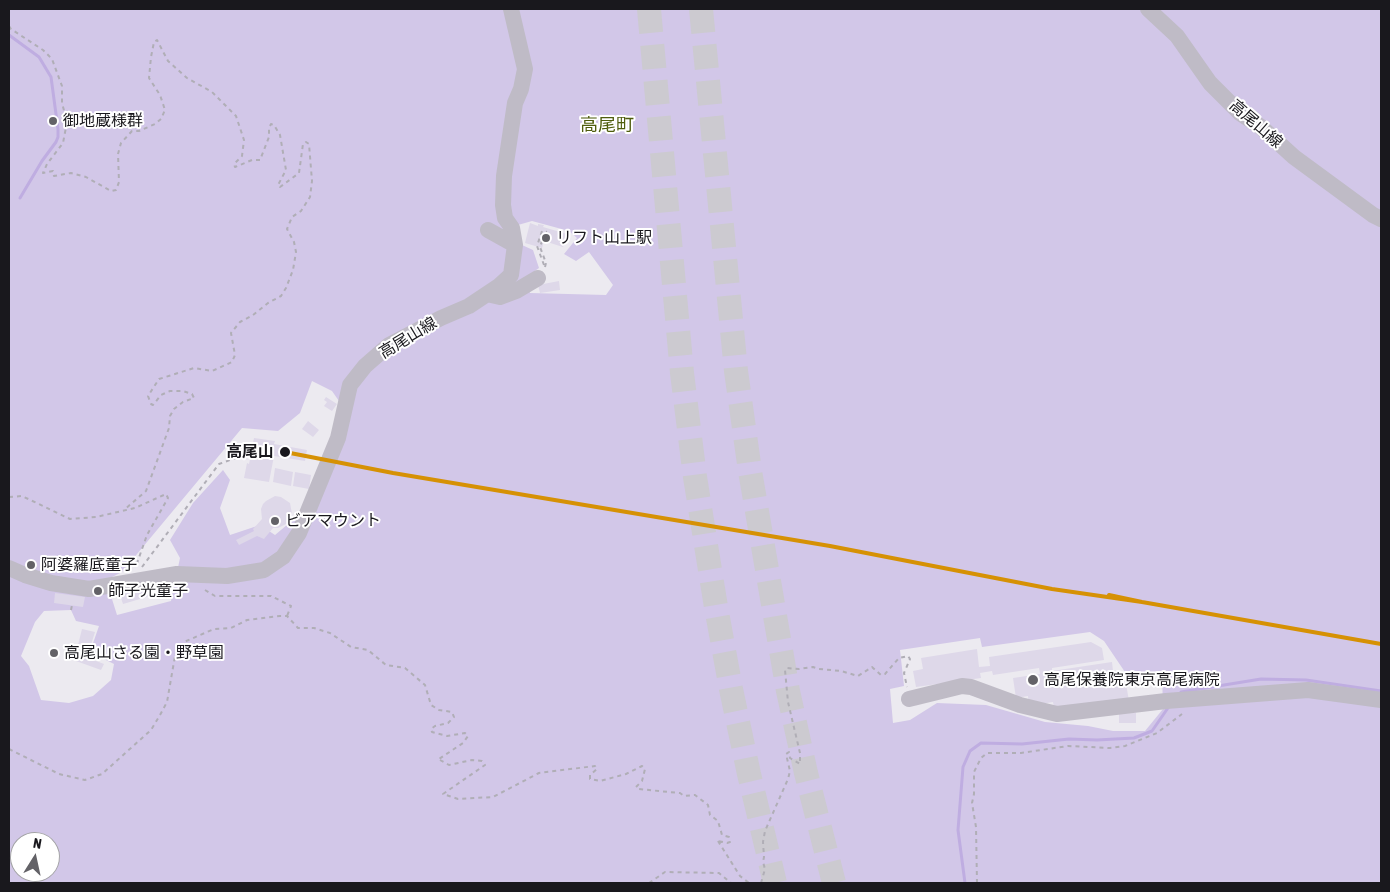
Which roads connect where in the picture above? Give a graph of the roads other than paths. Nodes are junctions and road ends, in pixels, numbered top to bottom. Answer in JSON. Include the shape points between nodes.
{"nodes":[{"id":1,"x":512,"y":9,"type":"edge"},
{"id":2,"x":1148,"y":9,"type":"edge"},
{"id":3,"x":1381,"y":220,"type":"edge"},
{"id":4,"x":488,"y":230,"type":"dead end"},
{"id":5,"x":515,"y":245,"type":"junction"},
{"id":6,"x":542,"y":268,"type":"road end"},
{"id":7,"x":487,"y":294,"type":"junction"},
{"id":8,"x":9,"y":568,"type":"edge"},
{"id":9,"x":909,"y":699,"type":"dead end"},
{"id":10,"x":1381,"y":700,"type":"edge"}],
"edges":[{"from":1,"to":5,"type":"street","name":"高尾山線","via":[[525,69],[515,103],[504,176],[505,218],[512,228]]},
{"from":2,"to":3,"type":"street","name":"高尾山線","via":[[1177,36],[1210,83],[1240,113]]},
{"from":4,"to":5,"type":"street"},
{"from":5,"to":7,"type":"street","name":"高尾山線","via":[[512,275]]},
{"from":6,"to":7,"type":"street","via":[[516,291],[500,297]]},
{"from":7,"to":8,"type":"street","name":"高尾山線","via":[[389,346],[365,366],[350,386],[338,438],[299,533],[283,557],[264,570],[227,576],[177,574],[89,589],[51,583]]},
{"from":9,"to":10,"type":"street","via":[[962,686],[1057,714],[1171,700],[1308,690]]}]}
